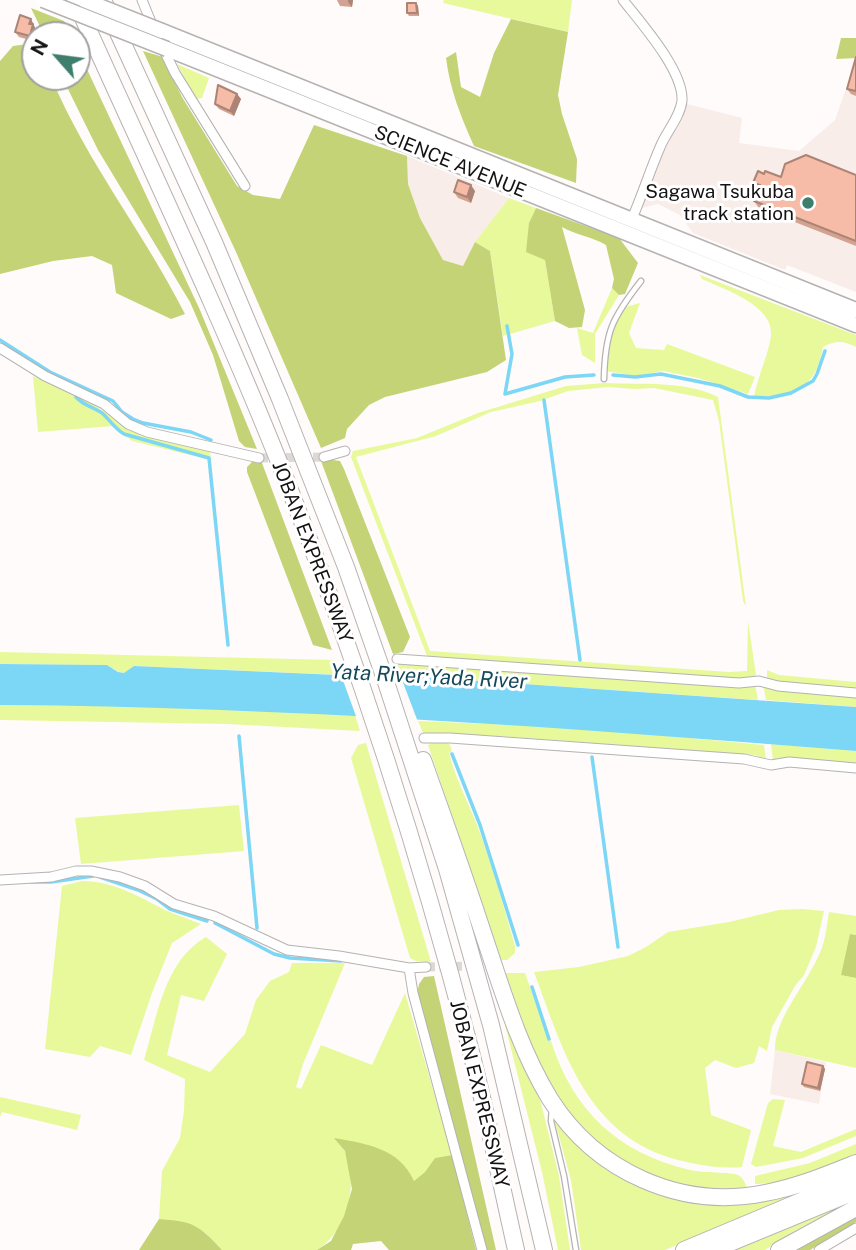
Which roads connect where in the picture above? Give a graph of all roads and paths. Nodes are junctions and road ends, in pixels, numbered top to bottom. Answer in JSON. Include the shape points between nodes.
{"nodes":[{"id":1,"x":43,"y":0,"type":"edge"},
{"id":2,"x":75,"y":0,"type":"edge"},
{"id":3,"x":84,"y":0,"type":"edge"},
{"id":4,"x":103,"y":0,"type":"edge"},
{"id":5,"x":142,"y":0,"type":"edge"},
{"id":6,"x":623,"y":0,"type":"edge"},
{"id":7,"x":245,"y":186,"type":"dead end"},
{"id":8,"x":631,"y":220,"type":"junction"},
{"id":9,"x":641,"y":281,"type":"dead end"},
{"id":10,"x":856,"y":310,"type":"edge"},
{"id":11,"x":856,"y":325,"type":"edge"},
{"id":12,"x":0,"y":348,"type":"edge"},
{"id":13,"x":604,"y":379,"type":"dead end"},
{"id":14,"x":345,"y":451,"type":"dead end"},
{"id":15,"x":324,"y":457,"type":"tunnel mouth"},
{"id":16,"x":259,"y":458,"type":"tunnel mouth"},
{"id":17,"x":397,"y":659,"type":"dead end"},
{"id":18,"x":856,"y":693,"type":"edge"},
{"id":19,"x":414,"y":735,"type":"junction"},
{"id":20,"x":856,"y":768,"type":"edge"},
{"id":21,"x":0,"y":880,"type":"edge"},
{"id":22,"x":426,"y":967,"type":"tunnel mouth"},
{"id":23,"x":409,"y":968,"type":"junction"},
{"id":24,"x":470,"y":1050,"type":"junction"},
{"id":25,"x":552,"y":1101,"type":"junction"},
{"id":26,"x":856,"y":1163,"type":"edge"},
{"id":27,"x":856,"y":1178,"type":"edge"},
{"id":28,"x":856,"y":1191,"type":"edge"},
{"id":29,"x":856,"y":1208,"type":"edge"},
{"id":30,"x":856,"y":1228,"type":"edge"},
{"id":31,"x":482,"y":1250,"type":"edge"},
{"id":32,"x":507,"y":1250,"type":"edge"},
{"id":33,"x":516,"y":1250,"type":"edge"},
{"id":34,"x":544,"y":1250,"type":"edge"},
{"id":35,"x":576,"y":1250,"type":"edge"},
{"id":36,"x":684,"y":1250,"type":"edge"},
{"id":37,"x":713,"y":1250,"type":"edge"},
{"id":38,"x":779,"y":1250,"type":"edge"},
{"id":39,"x":819,"y":1250,"type":"edge"}],
"edges":[{"from":1,"to":11,"type":"main road","name":"SCIENCE AVENUE","bridge":true},
{"from":2,"to":24,"type":"highway","name":"JOBAN EXPRESSWAY","via":[[256,405],[353,662],[423,877]]},
{"from":3,"to":8,"type":"main road","name":"SCIENCE AVENUE","bridge":true},
{"from":4,"to":19,"type":"highway","name":"JOBAN EXPRESSWAY","via":[[214,242],[346,567],[379,663]]},
{"from":5,"to":7,"type":"street","via":[[175,73]]},
{"from":6,"to":8,"type":"street","via":[[670,64],[682,101]]},
{"from":8,"to":10,"type":"main road","name":"SCIENCE AVENUE"},
{"from":9,"to":13,"type":"lane","via":[[608,330]]},
{"from":12,"to":16,"type":"street","via":[[104,404],[128,424]]},
{"from":14,"to":15,"type":"street"},
{"from":17,"to":18,"type":"street","via":[[759,681]]},
{"from":19,"to":20,"type":"street"},
{"from":19,"to":25,"type":"highway","via":[[510,1013]]},
{"from":19,"to":34,"type":"highway","name":"JOBAN EXPRESSWAY","via":[[491,1025]]},
{"from":21,"to":23,"type":"street","via":[[76,871],[120,877],[287,950]]},
{"from":22,"to":23,"type":"street"},
{"from":23,"to":31,"type":"street"},
{"from":24,"to":32,"type":"highway"},
{"from":24,"to":33,"type":"highway","name":"JOBAN EXPRESSWAY"},
{"from":25,"to":26,"type":"highway","via":[[575,1132],[609,1161],[642,1180],[684,1194],[730,1198],[763,1194]]},
{"from":25,"to":35,"type":"lane","via":[[551,1121]]},
{"from":27,"to":36,"type":"highway"},
{"from":28,"to":37,"type":"highway"},
{"from":29,"to":38,"type":"highway"},
{"from":30,"to":39,"type":"street"}]}
